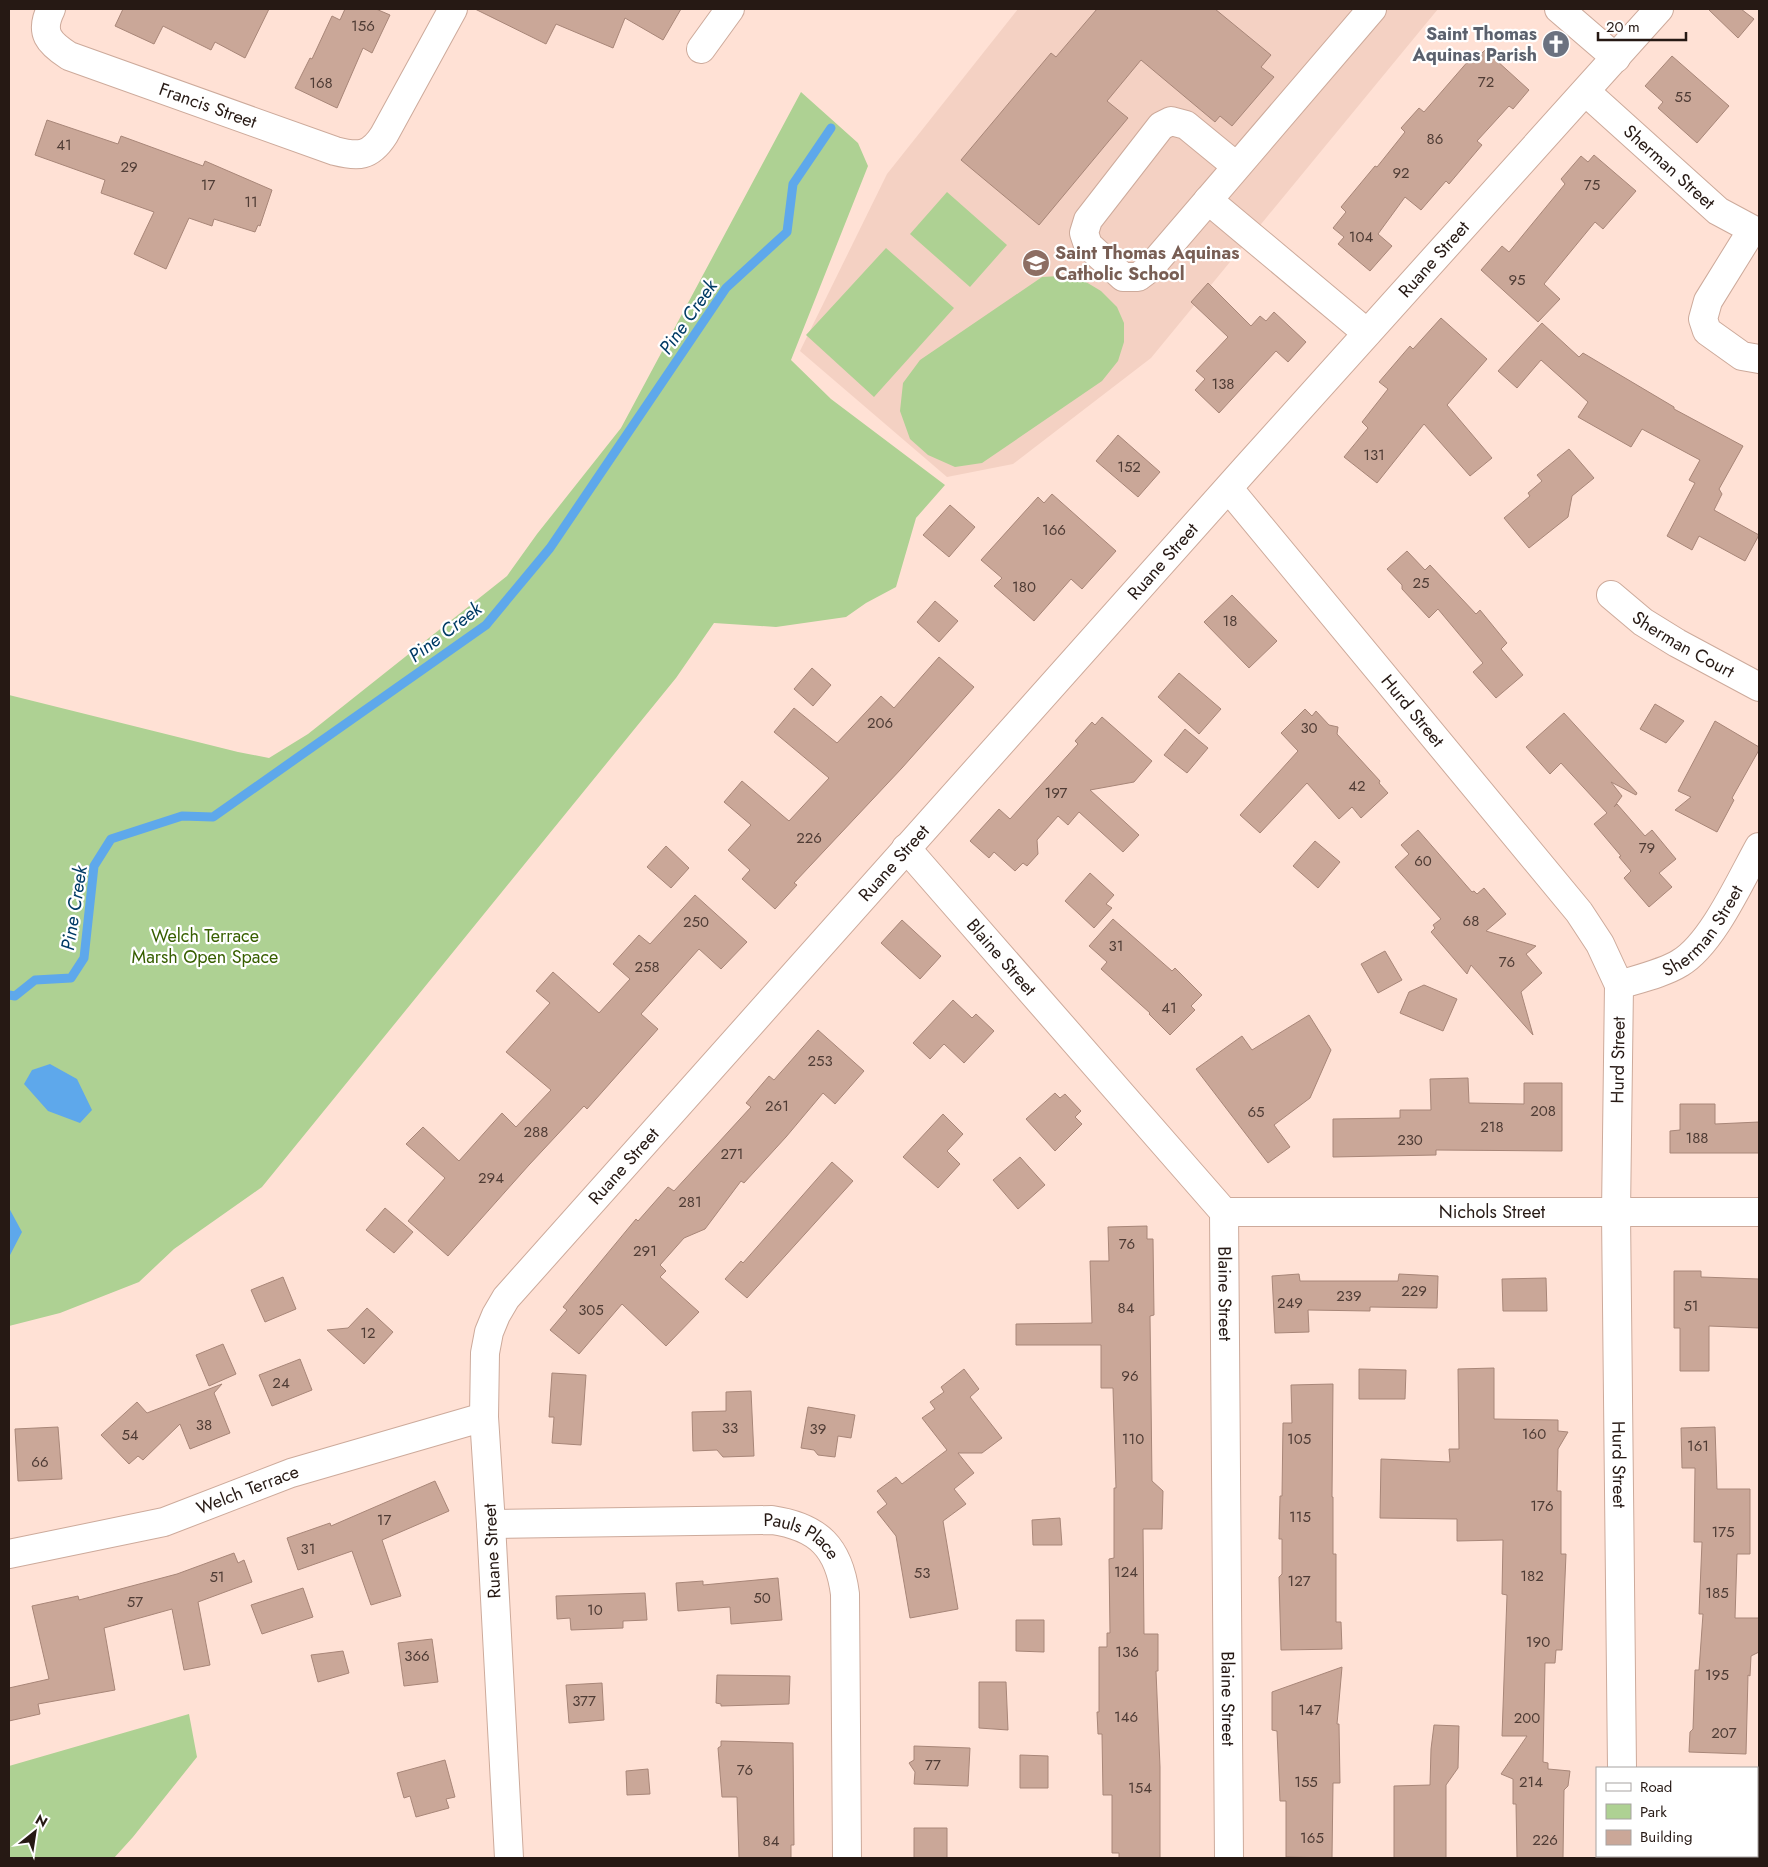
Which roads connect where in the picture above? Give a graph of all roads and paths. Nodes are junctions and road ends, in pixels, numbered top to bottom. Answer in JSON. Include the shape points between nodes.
{"nodes":[{"id":1,"x":453,"y":9,"type":"edge"},
{"id":2,"x":730,"y":9,"type":"edge"},
{"id":3,"x":1372,"y":9,"type":"edge"},
{"id":4,"x":1559,"y":9,"type":"edge"},
{"id":5,"x":1659,"y":9,"type":"edge"},
{"id":6,"x":48,"y":14,"type":"edge"},
{"id":7,"x":701,"y":49,"type":"dead end"},
{"id":8,"x":1616,"y":58,"type":"junction"},
{"id":9,"x":1586,"y":92,"type":"junction"},
{"id":10,"x":1236,"y":166,"type":"junction"},
{"id":11,"x":1208,"y":200,"type":"junction"},
{"id":12,"x":1756,"y":231,"type":"edge"},
{"id":13,"x":1367,"y":333,"type":"junction"},
{"id":14,"x":1759,"y":359,"type":"edge"},
{"id":15,"x":1228,"y":489,"type":"junction"},
{"id":16,"x":1611,"y":595,"type":"dead end"},
{"id":17,"x":1759,"y":687,"type":"edge"},
{"id":18,"x":1759,"y":847,"type":"edge"},
{"id":19,"x":906,"y":848,"type":"junction"},
{"id":20,"x":1619,"y":985,"type":"junction"},
{"id":21,"x":1224,"y":1212,"type":"junction"},
{"id":22,"x":1759,"y":1212,"type":"edge"},
{"id":23,"x":1616,"y":1213,"type":"junction"},
{"id":24,"x":484,"y":1417,"type":"junction"},
{"id":25,"x":491,"y":1524,"type":"junction"},
{"id":26,"x":9,"y":1554,"type":"edge"},
{"id":27,"x":1622,"y":1767,"type":"edge"},
{"id":28,"x":509,"y":1858,"type":"edge"},
{"id":29,"x":847,"y":1858,"type":"edge"},
{"id":30,"x":1229,"y":1858,"type":"edge"}],
"edges":[{"from":1,"to":6,"type":"street","name":"Francis Street","via":[[384,135],[376,147],[358,156],[335,151],[69,56],[49,40],[45,27]]},
{"from":2,"to":7,"type":"street"},
{"from":3,"to":10,"type":"street"},
{"from":4,"to":8,"type":"street"},
{"from":5,"to":8,"type":"street","name":"Ruane Street"},
{"from":8,"to":9,"type":"street","name":"Ruane Street"},
{"from":9,"to":12,"type":"street","name":"Sherman Street","via":[[1718,211]]},
{"from":9,"to":13,"type":"street","name":"Ruane Street"},
{"from":10,"to":11,"type":"street"},
{"from":10,"to":11,"type":"street","via":[[1186,125],[1170,122],[1161,126],[1088,220],[1084,233],[1088,245],[1123,277],[1138,277],[1150,268]]},
{"from":11,"to":13,"type":"street"},
{"from":12,"to":14,"type":"street","via":[[1708,301],[1703,319],[1707,331],[1742,356]]},
{"from":13,"to":15,"type":"street","name":"Ruane Street"},
{"from":15,"to":19,"type":"street","name":"Ruane Street"},
{"from":15,"to":20,"type":"street","name":"Hurd Street","via":[[1578,912],[1600,944]]},
{"from":16,"to":17,"type":"street","name":"Sherman Court","via":[[1643,622]]},
{"from":18,"to":20,"type":"street","name":"Sherman Street","via":[[1714,928],[1692,955],[1678,964]]},
{"from":19,"to":21,"type":"street","name":"Blaine Street"},
{"from":19,"to":24,"type":"street","name":"Ruane Street","via":[[506,1298],[489,1332],[485,1353]]},
{"from":20,"to":23,"type":"street","name":"Hurd Street"},
{"from":21,"to":23,"type":"street","name":"Nichols Street"},
{"from":21,"to":30,"type":"street","name":"Blaine Street"},
{"from":22,"to":23,"type":"street","name":"Nichols Street"},
{"from":23,"to":27,"type":"street","name":"Hurd Street"},
{"from":24,"to":25,"type":"street","name":"Ruane Street"},
{"from":24,"to":26,"type":"street","name":"Welch Terrace","via":[[291,1473],[164,1522]]},
{"from":25,"to":28,"type":"street","name":"Ruane Street"},
{"from":25,"to":29,"type":"street","name":"Pauls Place","via":[[772,1520],[800,1527],[824,1542],[839,1566],[845,1594]]}]}
